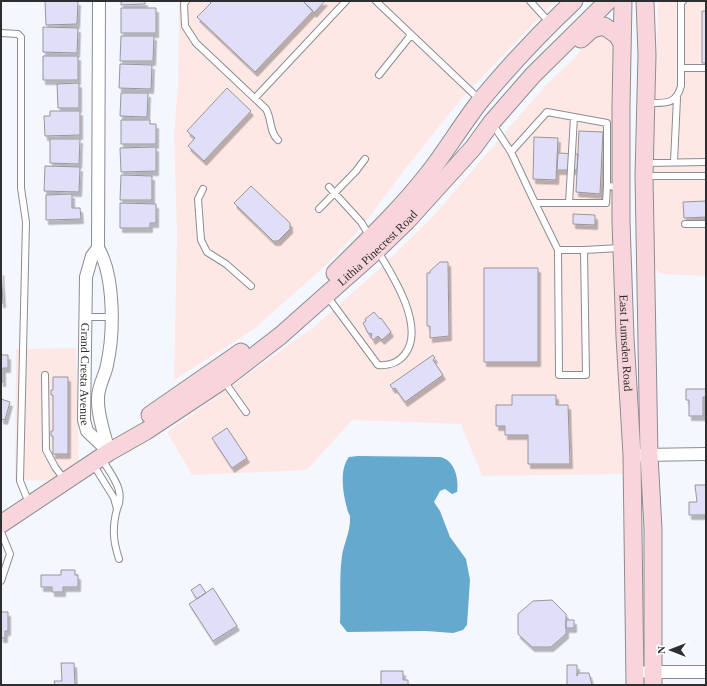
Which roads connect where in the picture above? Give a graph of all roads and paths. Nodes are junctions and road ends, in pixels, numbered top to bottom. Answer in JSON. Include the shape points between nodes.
{"nodes":[{"id":1,"x":99,"y":1,"type":"edge"},
{"id":2,"x":186,"y":1,"type":"edge"},
{"id":3,"x":346,"y":1,"type":"edge"},
{"id":4,"x":376,"y":1,"type":"edge"},
{"id":5,"x":530,"y":1,"type":"edge"},
{"id":6,"x":574,"y":1,"type":"edge"},
{"id":7,"x":608,"y":1,"type":"edge"},
{"id":8,"x":623,"y":1,"type":"edge"},
{"id":9,"x":645,"y":1,"type":"edge"},
{"id":10,"x":683,"y":1,"type":"edge"},
{"id":11,"x":550,"y":23,"type":"junction"},
{"id":12,"x":1,"y":33,"type":"edge"},
{"id":13,"x":411,"y":35,"type":"junction"},
{"id":14,"x":622,"y":43,"type":"junction"},
{"id":15,"x":681,"y":68,"type":"junction"},
{"id":16,"x":706,"y":68,"type":"edge"},
{"id":17,"x":379,"y":75,"type":"dead end"},
{"id":18,"x":533,"y":75,"type":"junction"},
{"id":19,"x":255,"y":98,"type":"junction"},
{"id":20,"x":677,"y":98,"type":"junction"},
{"id":21,"x":481,"y":101,"type":"junction"},
{"id":22,"x":646,"y":103,"type":"junction"},
{"id":23,"x":574,"y":117,"type":"junction"},
{"id":24,"x":492,"y":122,"type":"junction"},
{"id":25,"x":278,"y":140,"type":"dead end"},
{"id":26,"x":511,"y":152,"type":"junction"},
{"id":27,"x":365,"y":159,"type":"dead end"},
{"id":28,"x":674,"y":162,"type":"junction"},
{"id":29,"x":706,"y":162,"type":"edge"},
{"id":30,"x":645,"y":169,"type":"junction"},
{"id":31,"x":706,"y":176,"type":"edge"},
{"id":32,"x":329,"y":187,"type":"dead end"},
{"id":33,"x":614,"y":187,"type":"junction"},
{"id":34,"x":203,"y":189,"type":"dead end"},
{"id":35,"x":335,"y":193,"type":"junction"},
{"id":36,"x":535,"y":203,"type":"junction"},
{"id":37,"x":569,"y":203,"type":"junction"},
{"id":38,"x":319,"y":209,"type":"dead end"},
{"id":39,"x":621,"y":210,"type":"junction"},
{"id":40,"x":685,"y":224,"type":"dead end"},
{"id":41,"x":706,"y":224,"type":"edge"},
{"id":42,"x":374,"y":244,"type":"junction"},
{"id":43,"x":98,"y":248,"type":"junction"},
{"id":44,"x":622,"y":248,"type":"junction"},
{"id":45,"x":558,"y":250,"type":"junction"},
{"id":46,"x":584,"y":250,"type":"junction"},
{"id":47,"x":251,"y":286,"type":"dead end"},
{"id":48,"x":327,"y":296,"type":"junction"},
{"id":49,"x":646,"y":313,"type":"junction"},
{"id":50,"x":85,"y":317,"type":"junction"},
{"id":51,"x":110,"y":317,"type":"junction"},
{"id":52,"x":233,"y":358,"type":"junction"},
{"id":53,"x":45,"y":375,"type":"dead end"},
{"id":54,"x":223,"y":380,"type":"junction"},
{"id":55,"x":246,"y":412,"type":"dead end"},
{"id":56,"x":706,"y":454,"type":"edge"},
{"id":57,"x":641,"y":455,"type":"junction"},
{"id":58,"x":101,"y":457,"type":"junction"},
{"id":59,"x":66,"y":481,"type":"junction"},
{"id":60,"x":29,"y":505,"type":"junction"},
{"id":61,"x":116,"y":509,"type":"junction"},
{"id":62,"x":1,"y":524,"type":"edge"},
{"id":63,"x":1,"y":532,"type":"edge"},
{"id":64,"x":119,"y":559,"type":"dead end"},
{"id":65,"x":1,"y":581,"type":"edge"},
{"id":66,"x":706,"y":672,"type":"edge"},
{"id":67,"x":635,"y":678,"type":"edge"},
{"id":68,"x":653,"y":679,"type":"edge"}],
"edges":[{"from":1,"to":43,"type":"street","name":"Grand Cresta Avenue"},
{"from":2,"to":19,"type":"lane","via":[[185,26],[196,43]]},
{"from":3,"to":19,"type":"lane"},
{"from":4,"to":13,"type":"lane"},
{"from":5,"to":11,"type":"lane"},
{"from":6,"to":11,"type":"main road","name":"Lithia Pinecrest Road"},
{"from":7,"to":18,"type":"main road","name":"Lithia Pinecrest Road"},
{"from":8,"to":14,"type":"main road","name":"East Lumsden Road"},
{"from":9,"to":22,"type":"main road","name":"East Lumsden Road"},
{"from":10,"to":15,"type":"lane"},
{"from":11,"to":21,"type":"main road","name":"Lithia Pinecrest Road"},
{"from":12,"to":60,"type":"lane","via":[[18,34],[21,37],[21,188],[26,222],[20,481]]},
{"from":13,"to":17,"type":"lane"},
{"from":13,"to":21,"type":"lane"},
{"from":14,"to":18,"type":"main road","via":[[610,28],[598,26],[578,41],[545,76]]},
{"from":14,"to":33,"type":"main road","name":"East Lumsden Road"},
{"from":15,"to":16,"type":"lane"},
{"from":15,"to":20,"type":"lane","via":[[681,86]]},
{"from":18,"to":24,"type":"main road","name":"Lithia Pinecrest Road"},
{"from":19,"to":25,"type":"lane","via":[[268,112],[273,134]]},
{"from":20,"to":22,"type":"lane","via":[[668,102]]},
{"from":20,"to":28,"type":"lane"},
{"from":21,"to":42,"type":"main road","name":"Lithia Pinecrest Road"},
{"from":22,"to":30,"type":"main road","name":"East Lumsden Road"},
{"from":23,"to":26,"type":"lane","via":[[547,112]]},
{"from":23,"to":33,"type":"lane","via":[[607,123]]},
{"from":23,"to":37,"type":"lane"},
{"from":24,"to":26,"type":"lane"},
{"from":24,"to":42,"type":"main road","name":"Lithia Pinecrest Road","via":[[457,166]]},
{"from":26,"to":36,"type":"lane"},
{"from":27,"to":35,"type":"lane"},
{"from":28,"to":29,"type":"lane"},
{"from":28,"to":30,"type":"lane"},
{"from":30,"to":31,"type":"lane"},
{"from":30,"to":49,"type":"main road","name":"East Lumsden Road"},
{"from":32,"to":35,"type":"lane"},
{"from":33,"to":37,"type":"lane","via":[[606,203]]},
{"from":33,"to":39,"type":"main road","name":"East Lumsden Road"},
{"from":34,"to":47,"type":"lane","via":[[198,199],[201,240],[207,252],[226,264]]},
{"from":35,"to":38,"type":"lane"},
{"from":35,"to":42,"type":"lane","via":[[361,222]]},
{"from":36,"to":37,"type":"lane"},
{"from":36,"to":45,"type":"lane"},
{"from":39,"to":44,"type":"main road","name":"East Lumsden Road"},
{"from":39,"to":49,"type":"main road","via":[[629,212],[632,286]]},
{"from":40,"to":41,"type":"lane"},
{"from":42,"to":48,"type":"main road","name":"Lithia Pinecrest Road"},
{"from":42,"to":48,"type":"lane","via":[[397,282],[409,314],[409,350],[402,359],[391,364],[378,365]]},
{"from":42,"to":52,"type":"main road","name":"Lithia Pinecrest Road"},
{"from":43,"to":50,"type":"street","name":"Grand Cresta Avenue","via":[[90,261],[86,277]]},
{"from":43,"to":51,"type":"street","name":"Grand Cresta Avenue","via":[[110,280]]},
{"from":44,"to":46,"type":"lane"},
{"from":44,"to":57,"type":"main road","name":"East Lumsden Road","via":[[625,337]]},
{"from":45,"to":46,"type":"lane"},
{"from":45,"to":46,"type":"lane","via":[[559,375],[586,375]]},
{"from":48,"to":54,"type":"main road","name":"Lithia Pinecrest Road"},
{"from":49,"to":57,"type":"main road","name":"East Lumsden Road"},
{"from":50,"to":51,"type":"lane"},
{"from":50,"to":58,"type":"street","name":"Grand Cresta Avenue","via":[[85,426]]},
{"from":51,"to":58,"type":"street","name":"Grand Cresta Avenue","via":[[107,367],[98,392]]},
{"from":52,"to":54,"type":"main road","via":[[222,372]]},
{"from":52,"to":58,"type":"main road","name":"Lithia Pinecrest Road","via":[[140,422]]},
{"from":53,"to":59,"type":"lane","via":[[46,450]]},
{"from":54,"to":55,"type":"lane"},
{"from":54,"to":58,"type":"main road","name":"Lithia Pinecrest Road","via":[[146,431]]},
{"from":56,"to":57,"type":"street"},
{"from":57,"to":67,"type":"main road","name":"East Lumsden Road"},
{"from":57,"to":68,"type":"main road","name":"East Lumsden Road","via":[[653,529]]},
{"from":58,"to":59,"type":"main road","name":"Lithia Pinecrest Road"},
{"from":58,"to":61,"type":"lane"},
{"from":58,"to":61,"type":"lane","via":[[119,489],[120,503]]},
{"from":59,"to":60,"type":"main road","name":"Lithia Pinecrest Road"},
{"from":60,"to":62,"type":"main road","name":"Lithia Pinecrest Road"},
{"from":61,"to":64,"type":"lane","via":[[112,526]]},
{"from":63,"to":65,"type":"lane","via":[[10,554]]},
{"from":66,"to":68,"type":"street"},
{"from":67,"to":68,"type":"street"}]}
